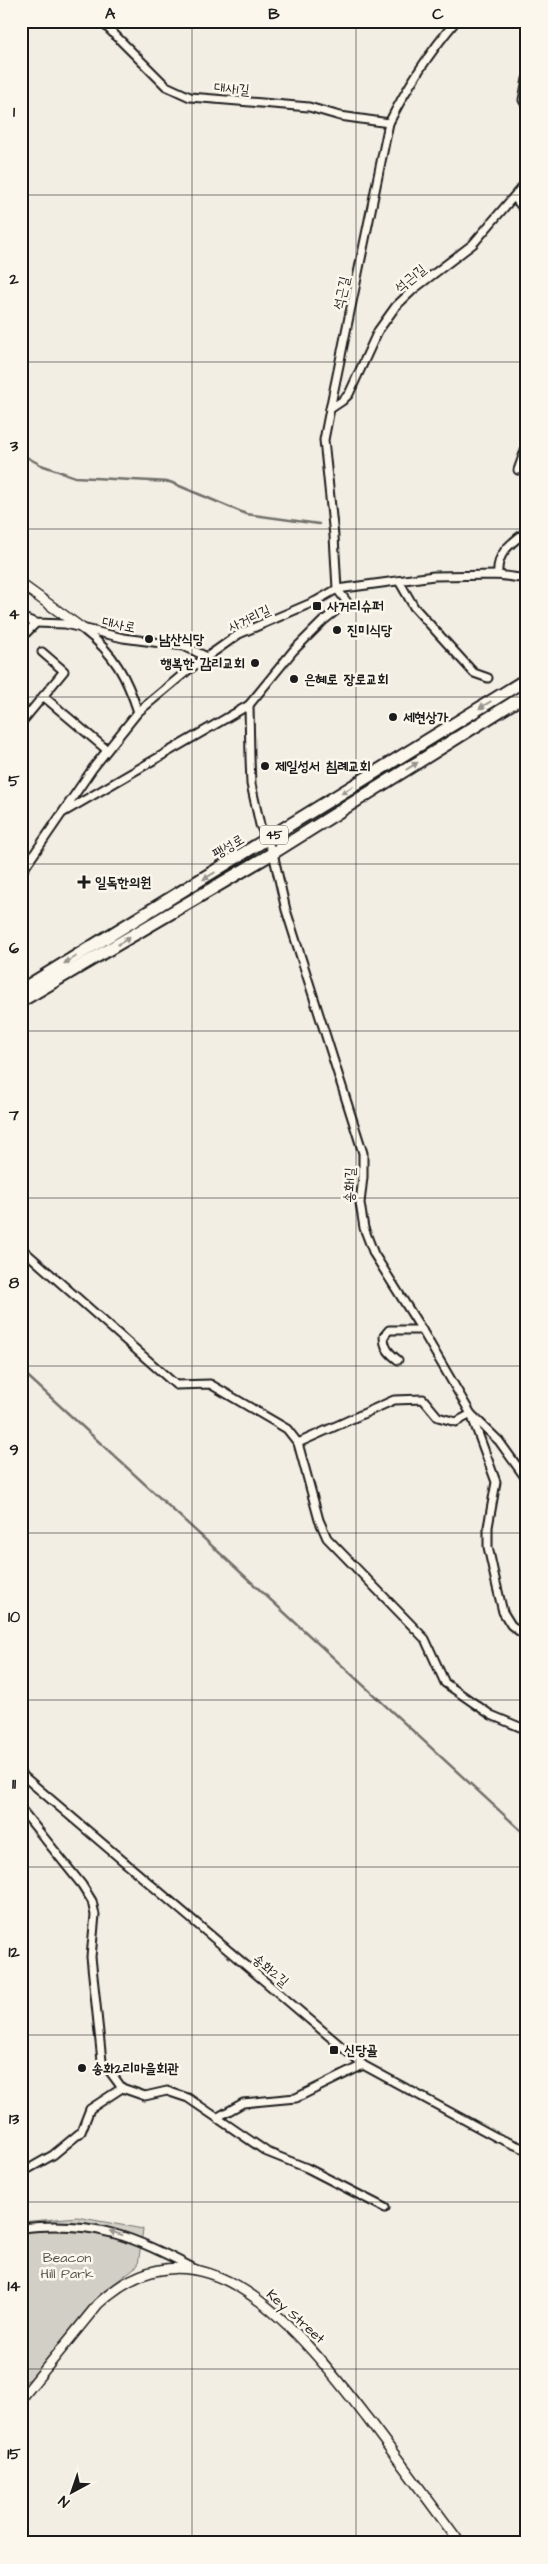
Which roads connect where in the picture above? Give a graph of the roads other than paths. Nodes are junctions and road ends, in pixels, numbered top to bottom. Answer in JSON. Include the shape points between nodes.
{"nodes":[{"id":1,"x":101,"y":21,"type":"edge"},
{"id":2,"x":456,"y":21,"type":"edge"},
{"id":3,"x":527,"y":79,"type":"edge"},
{"id":4,"x":527,"y":106,"type":"edge"},
{"id":5,"x":389,"y":123,"type":"junction"},
{"id":6,"x":527,"y":181,"type":"edge"},
{"id":7,"x":514,"y":197,"type":"junction"},
{"id":8,"x":527,"y":213,"type":"edge"},
{"id":9,"x":330,"y":408,"type":"junction"},
{"id":10,"x":527,"y":444,"type":"edge"},
{"id":11,"x":518,"y":470,"type":"dead end"},
{"id":12,"x":527,"y":531,"type":"edge"},
{"id":13,"x":498,"y":575,"type":"junction"},
{"id":14,"x":527,"y":579,"type":"edge"},
{"id":15,"x":399,"y":581,"type":"junction"},
{"id":16,"x":21,"y":584,"type":"edge"},
{"id":17,"x":337,"y":590,"type":"junction"},
{"id":18,"x":21,"y":617,"type":"edge"},
{"id":19,"x":36,"y":623,"type":"junction"},
{"id":20,"x":83,"y":629,"type":"junction"},
{"id":21,"x":21,"y":638,"type":"edge"},
{"id":22,"x":42,"y":652,"type":"dead end"},
{"id":23,"x":207,"y":657,"type":"junction"},
{"id":24,"x":488,"y":678,"type":"dead end"},
{"id":25,"x":527,"y":679,"type":"edge"},
{"id":26,"x":527,"y":694,"type":"edge"},
{"id":27,"x":43,"y":696,"type":"junction"},
{"id":28,"x":250,"y":705,"type":"junction"},
{"id":29,"x":138,"y":712,"type":"junction"},
{"id":30,"x":21,"y":723,"type":"edge"},
{"id":31,"x":107,"y":750,"type":"junction"},
{"id":32,"x":62,"y":814,"type":"junction"},
{"id":33,"x":267,"y":840,"type":"junction"},
{"id":34,"x":273,"y":853,"type":"junction"},
{"id":35,"x":21,"y":873,"type":"edge"},
{"id":36,"x":21,"y":990,"type":"edge"},
{"id":37,"x":21,"y":1001,"type":"edge"},
{"id":38,"x":21,"y":1248,"type":"edge"},
{"id":39,"x":422,"y":1330,"type":"junction"},
{"id":40,"x":398,"y":1360,"type":"dead end"},
{"id":41,"x":471,"y":1414,"type":"junction"},
{"id":42,"x":298,"y":1443,"type":"junction"},
{"id":43,"x":527,"y":1480,"type":"edge"},
{"id":44,"x":527,"y":1637,"type":"edge"},
{"id":45,"x":527,"y":1730,"type":"edge"},
{"id":46,"x":21,"y":1774,"type":"edge"},
{"id":47,"x":21,"y":1809,"type":"edge"},
{"id":48,"x":363,"y":2065,"type":"junction"},
{"id":49,"x":122,"y":2088,"type":"junction"},
{"id":50,"x":218,"y":2117,"type":"junction"},
{"id":51,"x":527,"y":2150,"type":"edge"},
{"id":52,"x":21,"y":2172,"type":"edge"},
{"id":53,"x":385,"y":2208,"type":"dead end"},
{"id":54,"x":21,"y":2228,"type":"edge"},
{"id":55,"x":197,"y":2270,"type":"junction"},
{"id":56,"x":21,"y":2399,"type":"edge"},
{"id":57,"x":460,"y":2543,"type":"edge"}],
"edges":[{"from":1,"to":5,"type":"street","name":"대사1길","via":[[166,86],[190,97],[309,107],[340,116]]},
{"from":2,"to":5,"type":"street","name":"석근길","via":[[424,60]]},
{"from":3,"to":4,"type":"street","via":[[523,100]]},
{"from":5,"to":9,"type":"street","name":"석근길"},
{"from":6,"to":7,"type":"street","name":"석근1길"},
{"from":7,"to":8,"type":"street"},
{"from":7,"to":9,"type":"street","name":"석근1길","via":[[473,244],[396,306],[378,331],[349,394]]},
{"from":9,"to":17,"type":"street","name":"석근길","via":[[324,440]]},
{"from":10,"to":11,"type":"street"},
{"from":12,"to":13,"type":"street","via":[[510,543],[501,555]]},
{"from":13,"to":14,"type":"street","name":"사거리길"},
{"from":13,"to":15,"type":"street","name":"사거리길","via":[[434,576]]},
{"from":15,"to":17,"type":"street","name":"사거리길"},
{"from":15,"to":24,"type":"street","via":[[420,615],[474,673]]},
{"from":16,"to":20,"type":"street"},
{"from":17,"to":23,"type":"street","name":"사거리길","via":[[238,634]]},
{"from":17,"to":28,"type":"street","name":"석근길","via":[[348,602],[293,651]]},
{"from":18,"to":19,"type":"street","name":"대사로"},
{"from":19,"to":20,"type":"street","name":"대사로","via":[[65,624]]},
{"from":19,"to":21,"type":"street"},
{"from":20,"to":23,"type":"street","name":"대사로","via":[[151,643],[184,646]]},
{"from":20,"to":29,"type":"street","via":[[101,643],[123,672]]},
{"from":22,"to":27,"type":"street","via":[[64,671]]},
{"from":23,"to":29,"type":"street","name":"사거리길"},
{"from":25,"to":33,"type":"main road","name":"팽성로","number":"45","one_way":true},
{"from":34,"to":26,"type":"main road","name":"팽성로","number":"45","one_way":true},
{"from":27,"to":30,"type":"street"},
{"from":27,"to":31,"type":"street"},
{"from":28,"to":32,"type":"street"},
{"from":28,"to":33,"type":"street","name":"송화1길","via":[[251,784],[260,825]]},
{"from":29,"to":31,"type":"street","name":"사거리길"},
{"from":31,"to":32,"type":"street","name":"사거리길"},
{"from":32,"to":35,"type":"street","name":"사거리길"},
{"from":33,"to":34,"type":"street","name":"송화1길"},
{"from":33,"to":36,"type":"main road","name":"팽성로","number":"45","one_way":true},
{"from":37,"to":34,"type":"main road","name":"팽성로","number":"45","one_way":true},
{"from":34,"to":39,"type":"street","name":"송화1길","via":[[286,910],[363,1153],[360,1203],[364,1228],[374,1254]]},
{"from":38,"to":42,"type":"street","via":[[176,1385],[210,1384],[287,1429]]},
{"from":39,"to":40,"type":"street","via":[[389,1330],[384,1336],[384,1344]]},
{"from":39,"to":41,"type":"street","name":"송화1길"},
{"from":41,"to":42,"type":"street","via":[[456,1422],[438,1417],[423,1399],[394,1400]]},
{"from":41,"to":43,"type":"street","name":"송화1길","via":[[499,1441]]},
{"from":41,"to":44,"type":"street","via":[[496,1482],[488,1547],[503,1612],[511,1625]]},
{"from":42,"to":45,"type":"street","via":[[327,1538],[425,1639],[445,1683],[491,1715]]},
{"from":46,"to":48,"type":"street","name":"송화2길"},
{"from":47,"to":49,"type":"street","via":[[92,1901],[95,1915],[91,1957],[102,2061]]},
{"from":48,"to":50,"type":"street","via":[[296,2098],[244,2103]]},
{"from":48,"to":51,"type":"street","name":"송화2길","via":[[496,2137]]},
{"from":49,"to":50,"type":"street","via":[[145,2096],[167,2091],[188,2098]]},
{"from":49,"to":52,"type":"street","via":[[90,2109],[81,2132],[53,2155]]},
{"from":50,"to":53,"type":"street","via":[[267,2152],[307,2168]]},
{"from":55,"to":54,"type":"street","one_way":true,"via":[[149,2245],[108,2231],[56,2224]]},
{"from":55,"to":56,"type":"street","name":"Key Street","via":[[151,2271],[113,2290]]},
{"from":55,"to":57,"type":"street","name":"Key Street","via":[[218,2276],[245,2290],[308,2343]]}]}
